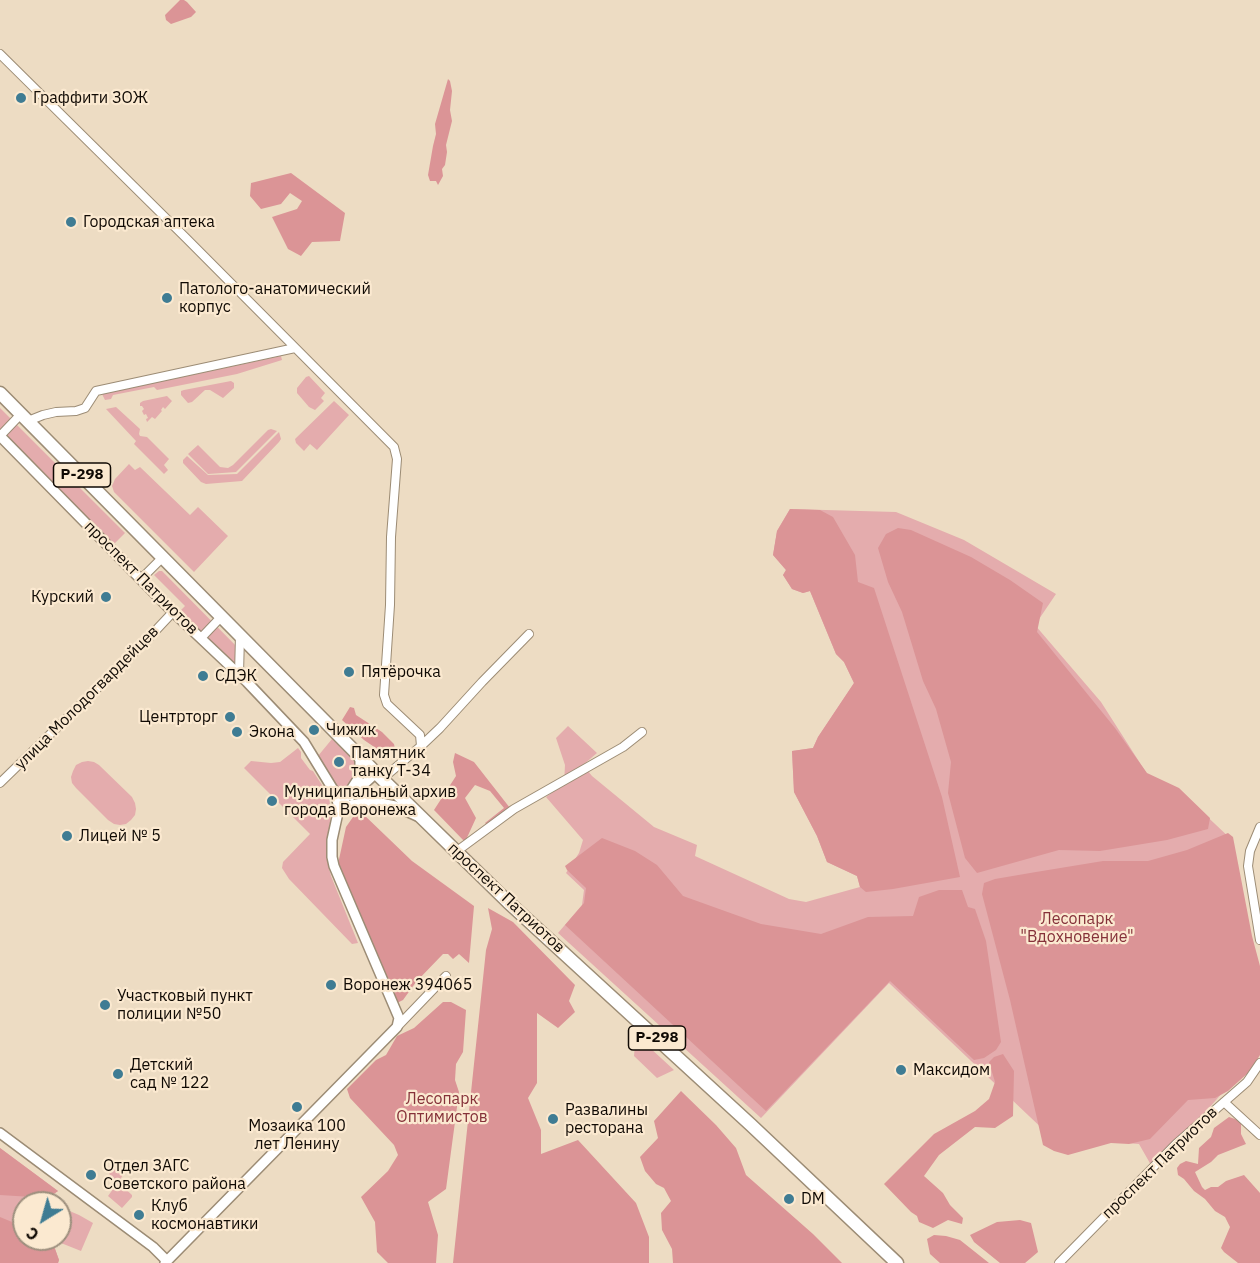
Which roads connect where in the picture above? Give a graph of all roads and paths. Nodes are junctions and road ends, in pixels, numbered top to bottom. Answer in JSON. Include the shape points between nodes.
{"nodes":[{"id":1,"x":0,"y":54,"type":"edge"},
{"id":2,"x":295,"y":348,"type":"junction"},
{"id":3,"x":0,"y":393,"type":"edge"},
{"id":4,"x":25,"y":417,"type":"junction"},
{"id":5,"x":0,"y":436,"type":"edge"},
{"id":6,"x":163,"y":557,"type":"junction"},
{"id":7,"x":141,"y":579,"type":"junction"},
{"id":8,"x":173,"y":612,"type":"junction"},
{"id":9,"x":222,"y":616,"type":"junction"},
{"id":10,"x":529,"y":634,"type":"dead end"},
{"id":11,"x":240,"y":635,"type":"junction"},
{"id":12,"x":201,"y":638,"type":"junction"},
{"id":13,"x":239,"y":674,"type":"junction"},
{"id":14,"x":642,"y":732,"type":"dead end"},
{"id":15,"x":421,"y":746,"type":"junction"},
{"id":16,"x":360,"y":756,"type":"junction"},
{"id":17,"x":376,"y":773,"type":"junction"},
{"id":18,"x":0,"y":783,"type":"edge"},
{"id":19,"x":339,"y":808,"type":"junction"},
{"id":20,"x":423,"y":819,"type":"junction"},
{"id":21,"x":1260,"y":827,"type":"edge"},
{"id":22,"x":457,"y":851,"type":"junction"},
{"id":23,"x":1260,"y":940,"type":"edge"},
{"id":24,"x":446,"y":976,"type":"dead end"},
{"id":25,"x":397,"y":1027,"type":"junction"},
{"id":26,"x":1260,"y":1063,"type":"edge"},
{"id":27,"x":1224,"y":1102,"type":"junction"},
{"id":28,"x":0,"y":1132,"type":"edge"},
{"id":29,"x":1260,"y":1135,"type":"edge"},
{"id":30,"x":166,"y":1262,"type":"edge"},
{"id":31,"x":897,"y":1263,"type":"edge"},
{"id":32,"x":1059,"y":1263,"type":"edge"}],
"edges":[{"from":1,"to":2,"type":"street"},
{"from":2,"to":4,"type":"street","via":[[96,391],[85,408]]},
{"from":2,"to":15,"type":"street","via":[[394,447],[397,459],[384,695],[387,704],[420,735]]},
{"from":3,"to":4,"type":"highway","name":"проспект Патриотов","number":"Р-298"},
{"from":4,"to":5,"type":"street"},
{"from":4,"to":6,"type":"highway","name":"проспект Патриотов","number":"Р-298"},
{"from":5,"to":7,"type":"street","name":"проспект Патриотов"},
{"from":6,"to":7,"type":"street"},
{"from":6,"to":9,"type":"highway","name":"проспект Патриотов","number":"Р-298"},
{"from":7,"to":8,"type":"street","name":"проспект Патриотов"},
{"from":8,"to":12,"type":"street","name":"проспект Патриотов"},
{"from":8,"to":18,"type":"street","name":"улица Молодогвардейцев"},
{"from":9,"to":11,"type":"highway","name":"проспект Патриотов","number":"Р-298"},
{"from":9,"to":12,"type":"street"},
{"from":10,"to":15,"type":"street"},
{"from":11,"to":13,"type":"street"},
{"from":11,"to":16,"type":"highway","name":"проспект Патриотов","number":"Р-298"},
{"from":12,"to":13,"type":"street","name":"проспект Патриотов"},
{"from":13,"to":19,"type":"street","name":"проспект Патриотов","via":[[304,742],[334,791]]},
{"from":14,"to":22,"type":"street","via":[[624,747],[514,809]]},
{"from":15,"to":17,"type":"street","via":[[388,774]]},
{"from":16,"to":17,"type":"highway","name":"проспект Патриотов","number":"Р-298"},
{"from":16,"to":19,"type":"street","via":[[358,779]]},
{"from":17,"to":19,"type":"street"},
{"from":17,"to":20,"type":"highway","name":"проспект Патриотов","number":"Р-298"},
{"from":19,"to":20,"type":"street","via":[[366,802],[386,803]]},
{"from":19,"to":25,"type":"street","via":[[332,840],[334,866],[398,1014]]},
{"from":20,"to":22,"type":"highway","name":"проспект Патриотов","number":"Р-298"},
{"from":21,"to":23,"type":"street","via":[[1248,866]]},
{"from":22,"to":31,"type":"highway","name":"проспект Патриотов","number":"Р-298"},
{"from":24,"to":25,"type":"street"},
{"from":25,"to":30,"type":"street"},
{"from":26,"to":27,"type":"street","name":"проспект Патриотов","via":[[1247,1082]]},
{"from":27,"to":29,"type":"street"},
{"from":27,"to":32,"type":"street","name":"проспект Патриотов","via":[[1176,1144]]},
{"from":28,"to":30,"type":"street","via":[[153,1247]]}]}
